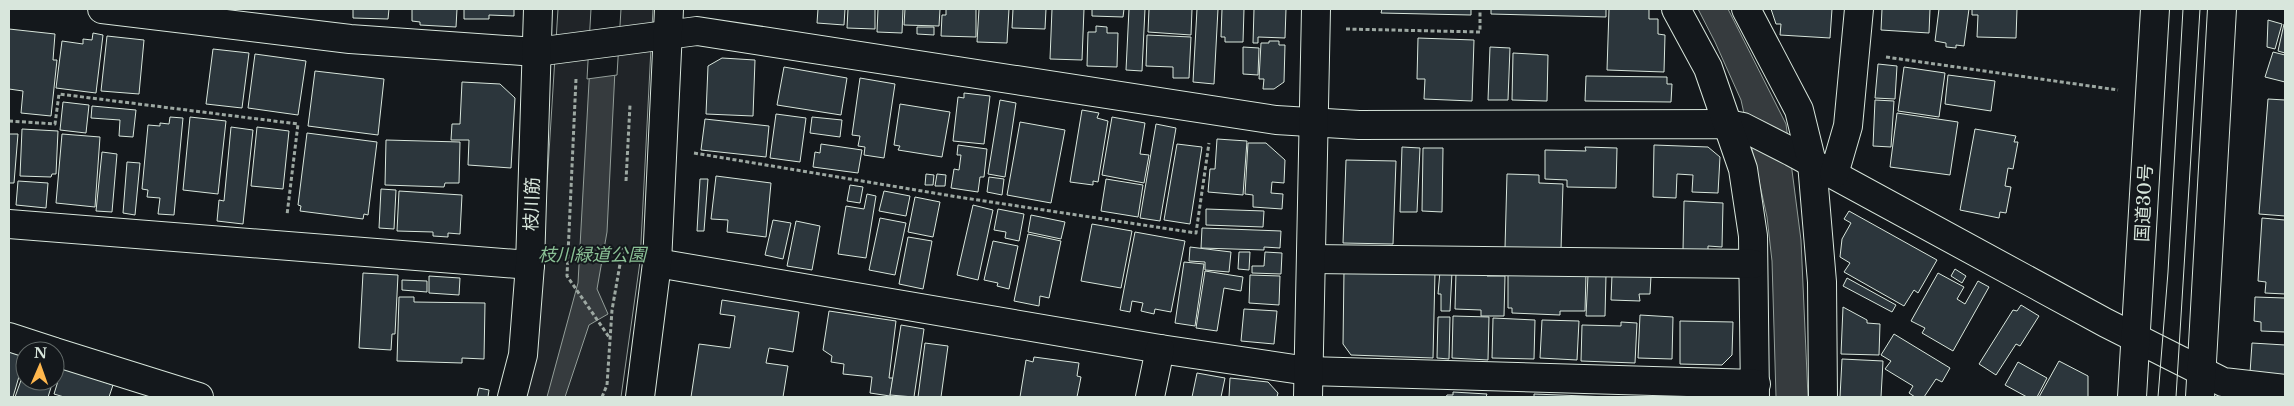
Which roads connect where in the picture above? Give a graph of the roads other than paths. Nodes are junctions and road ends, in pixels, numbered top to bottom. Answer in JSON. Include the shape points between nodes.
{"nodes":[{"id":1,"x":102,"y":9,"type":"edge"},
{"id":2,"x":538,"y":9,"type":"edge"},
{"id":3,"x":1676,"y":9,"type":"edge"},
{"id":4,"x":1746,"y":9,"type":"edge"},
{"id":5,"x":1859,"y":9,"type":"edge"},
{"id":6,"x":2155,"y":9,"type":"edge"},
{"id":7,"x":2222,"y":9,"type":"edge"},
{"id":8,"x":1316,"y":18,"type":"edge"},
{"id":9,"x":669,"y":22,"type":"edge"},
{"id":10,"x":536,"y":52,"type":"junction"},
{"id":11,"x":1313,"y":123,"type":"junction"},
{"id":12,"x":1735,"y":125,"type":"junction"},
{"id":13,"x":1812,"y":163,"type":"junction"},
{"id":14,"x":9,"y":224,"type":"edge"},
{"id":15,"x":1310,"y":259,"type":"junction"},
{"id":16,"x":656,"y":263,"type":"junction"},
{"id":17,"x":1753,"y":264,"type":"junction"},
{"id":18,"x":530,"y":265,"type":"junction"},
{"id":19,"x":2136,"y":338,"type":"junction"},
{"id":20,"x":1160,"y":349,"type":"junction"},
{"id":21,"x":65,"y":356,"type":"edge"},
{"id":22,"x":1308,"y":384,"type":"edge"},
{"id":23,"x":2201,"y":384,"type":"edge"},
{"id":24,"x":2285,"y":389,"type":"edge"},
{"id":25,"x":1756,"y":390,"type":"edge"},
{"id":26,"x":199,"y":397,"type":"edge"},
{"id":27,"x":512,"y":397,"type":"edge"},
{"id":28,"x":640,"y":397,"type":"edge"},
{"id":29,"x":1150,"y":397,"type":"edge"},
{"id":30,"x":1823,"y":397,"type":"edge"},
{"id":31,"x":2132,"y":397,"type":"edge"}],
"edges":[{"from":1,"to":10,"type":"main road","via":[[350,39]]},
{"from":2,"to":10,"type":"main road","name":"枝川筋"},
{"from":3,"to":12,"type":"main road"},
{"from":4,"to":13,"type":"main road","via":[[1799,110]]},
{"from":5,"to":13,"type":"main road","via":[[1848,126]]},
{"from":6,"to":19,"type":"main road","name":"国道30号"},
{"from":7,"to":23,"type":"main road"},
{"from":8,"to":11,"type":"main road"},
{"from":9,"to":10,"type":"main road","via":[[625,40]]},
{"from":9,"to":11,"type":"main road","via":[[697,32]]},
{"from":9,"to":16,"type":"main road"},
{"from":10,"to":18,"type":"main road","name":"枝川筋"},
{"from":11,"to":12,"type":"main road"},
{"from":11,"to":15,"type":"main road"},
{"from":12,"to":13,"type":"main road"},
{"from":12,"to":17,"type":"main road","via":[[1752,236]]},
{"from":13,"to":19,"type":"main road"},
{"from":13,"to":30,"type":"main road","via":[[1822,282]]},
{"from":14,"to":18,"type":"main road"},
{"from":15,"to":17,"type":"main road"},
{"from":15,"to":22,"type":"main road"},
{"from":16,"to":20,"type":"main road"},
{"from":16,"to":28,"type":"main road"},
{"from":17,"to":25,"type":"main road"},
{"from":18,"to":27,"type":"main road","name":"枝川筋","via":[[523,355]]},
{"from":19,"to":23,"type":"main road"},
{"from":19,"to":31,"type":"main road","name":"国道30号"},
{"from":20,"to":22,"type":"main road"},
{"from":20,"to":29,"type":"main road"},
{"from":21,"to":26,"type":"main road"},
{"from":22,"to":25,"type":"main road"},
{"from":23,"to":24,"type":"main road","via":[[2223,382]]}]}
